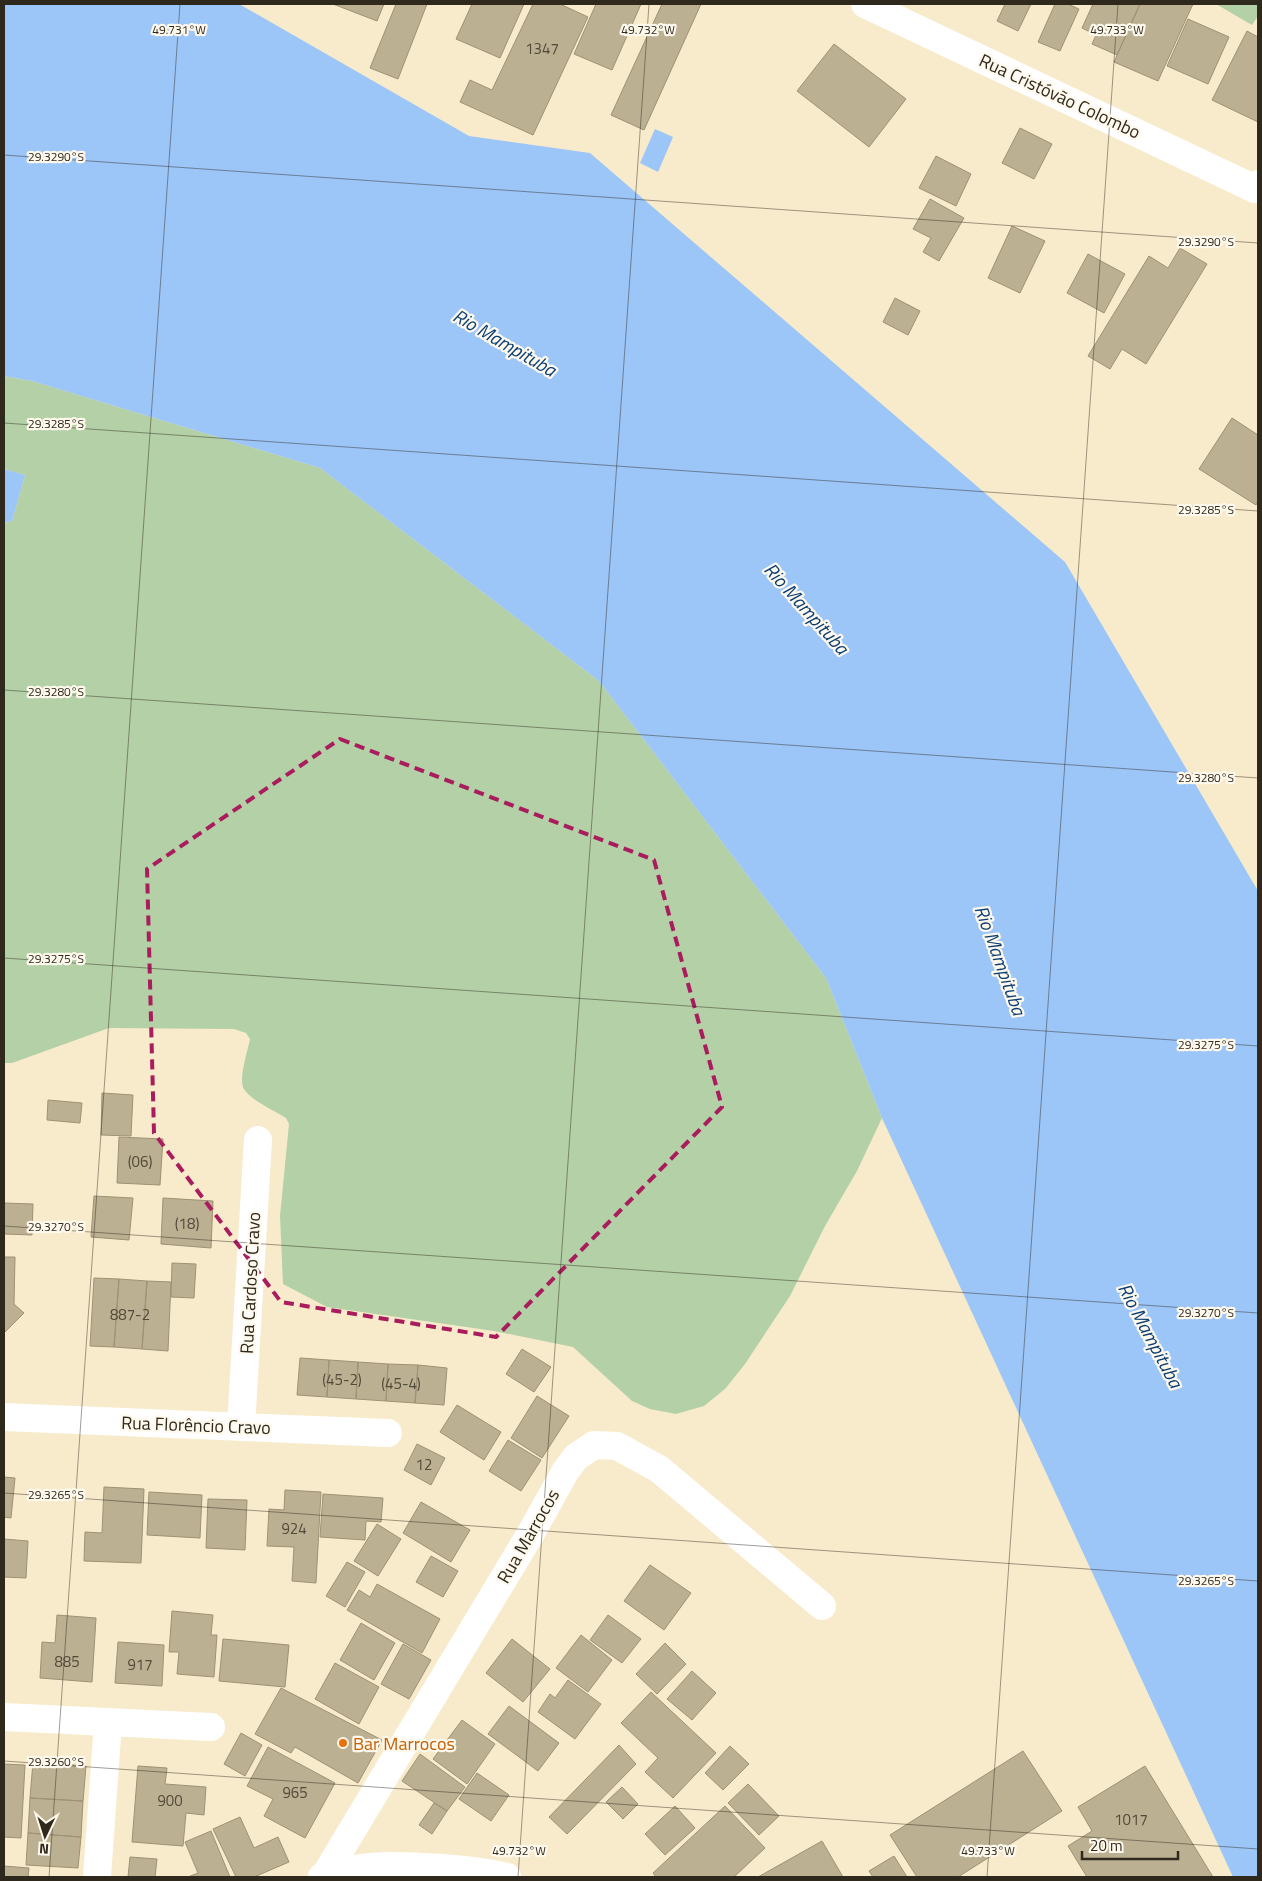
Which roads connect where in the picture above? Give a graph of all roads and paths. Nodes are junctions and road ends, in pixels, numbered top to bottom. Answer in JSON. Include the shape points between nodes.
{"nodes":[{"id":1,"x":864,"y":4,"type":"edge"},
{"id":2,"x":1257,"y":187,"type":"edge"},
{"id":3,"x":258,"y":1140,"type":"dead end"},
{"id":4,"x":4,"y":1417,"type":"edge"},
{"id":5,"x":241,"y":1427,"type":"junction"},
{"id":6,"x":388,"y":1433,"type":"dead end"},
{"id":7,"x":822,"y":1606,"type":"dead end"},
{"id":8,"x":4,"y":1717,"type":"edge"},
{"id":9,"x":108,"y":1723,"type":"junction"},
{"id":10,"x":211,"y":1727,"type":"dead end"},
{"id":11,"x":97,"y":1877,"type":"edge"},
{"id":12,"x":323,"y":1877,"type":"edge"},
{"id":13,"x":507,"y":1877,"type":"edge"}],
"edges":[{"from":1,"to":2,"type":"street","name":"Rua Cristóvão Colombo"},
{"from":3,"to":5,"type":"street","name":"Rua Cardoso Cravo"},
{"from":4,"to":5,"type":"street","name":"Rua Florêncio Cravo"},
{"from":5,"to":6,"type":"street","name":"Rua Florêncio Cravo"},
{"from":7,"to":12,"type":"street","name":"Rua Marrocos","via":[[659,1468],[617,1446],[594,1445],[576,1457],[565,1472]]},
{"from":8,"to":9,"type":"street"},
{"from":9,"to":10,"type":"street"},
{"from":9,"to":11,"type":"street"},
{"from":12,"to":13,"type":"street","via":[[384,1865],[486,1871]]}]}
